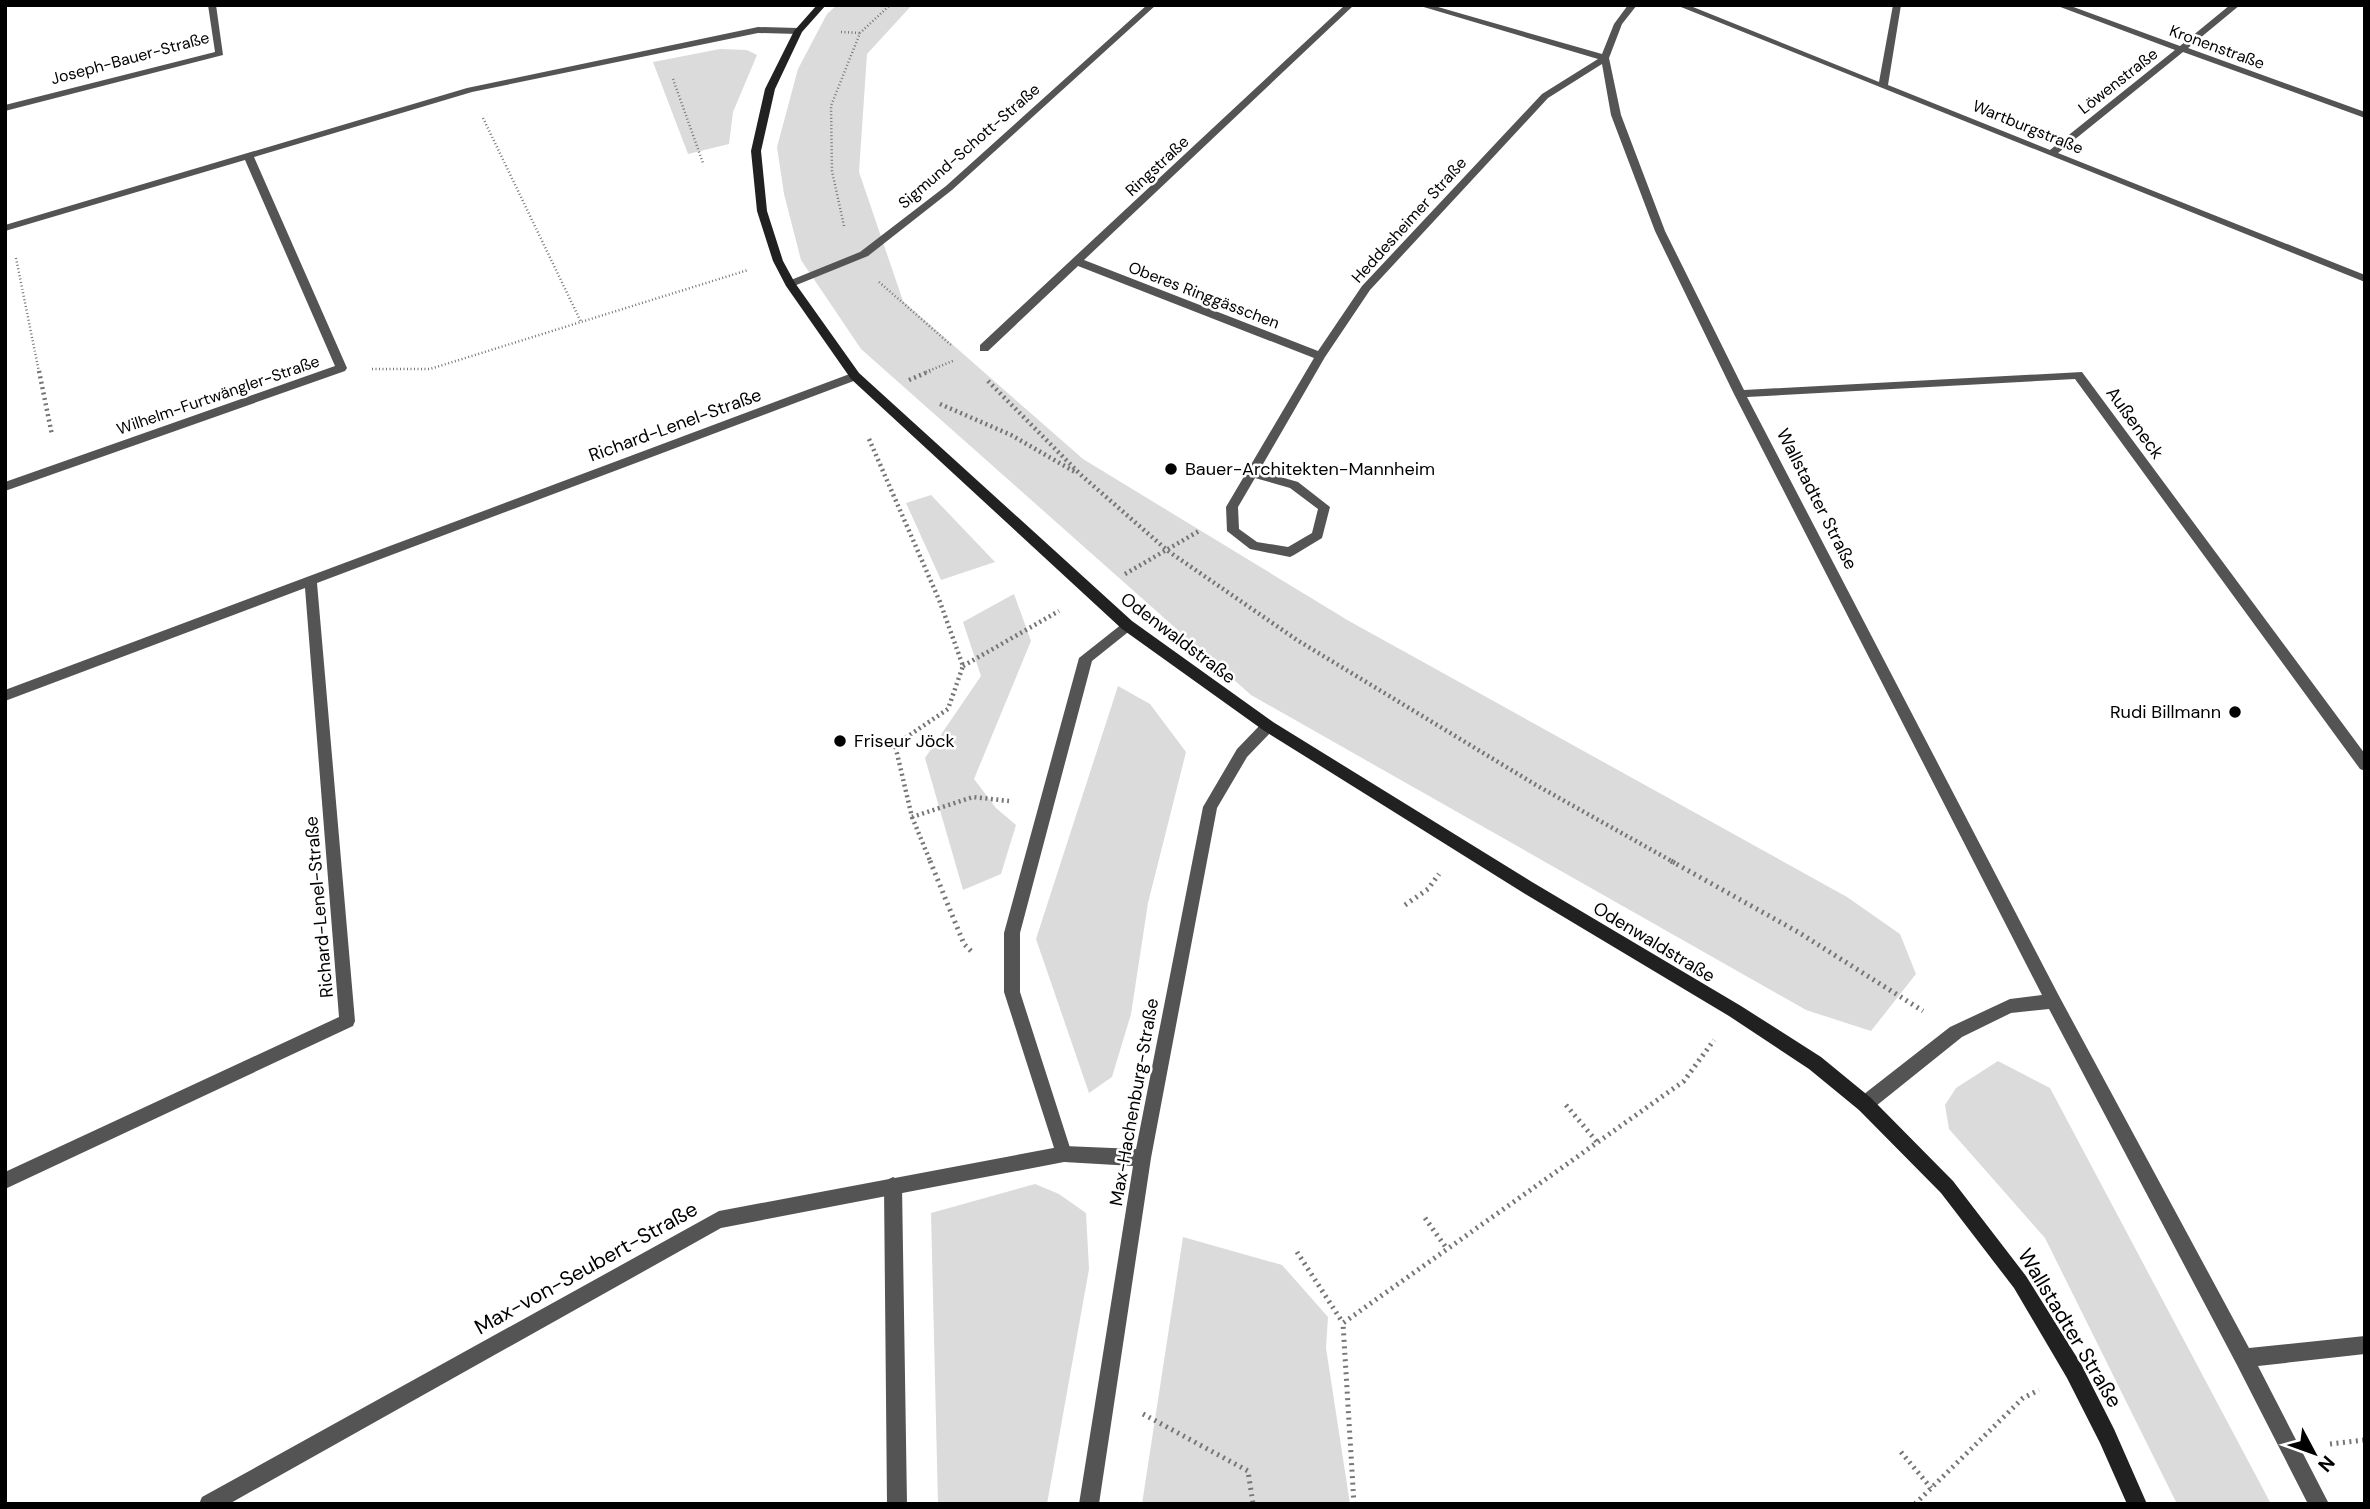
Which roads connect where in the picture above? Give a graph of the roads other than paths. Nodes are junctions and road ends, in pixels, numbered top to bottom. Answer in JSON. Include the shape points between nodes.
{"nodes":[{"id":1,"x":212,"y":5,"type":"edge"},
{"id":2,"x":822,"y":5,"type":"edge"},
{"id":3,"x":1152,"y":5,"type":"edge"},
{"id":4,"x":1350,"y":5,"type":"edge"},
{"id":5,"x":1421,"y":5,"type":"edge"},
{"id":6,"x":1633,"y":5,"type":"edge"},
{"id":7,"x":1680,"y":5,"type":"edge"},
{"id":8,"x":1897,"y":5,"type":"edge"},
{"id":9,"x":2059,"y":5,"type":"edge"},
{"id":10,"x":2236,"y":5,"type":"edge"},
{"id":11,"x":799,"y":31,"type":"junction"},
{"id":12,"x":2183,"y":50,"type":"junction"},
{"id":13,"x":1605,"y":58,"type":"junction"},
{"id":14,"x":1883,"y":87,"type":"junction"},
{"id":15,"x":5,"y":108,"type":"edge"},
{"id":16,"x":2365,"y":115,"type":"edge"},
{"id":17,"x":2052,"y":153,"type":"junction"},
{"id":18,"x":248,"y":155,"type":"junction"},
{"id":19,"x":5,"y":228,"type":"edge"},
{"id":20,"x":1077,"y":262,"type":"junction"},
{"id":21,"x":2365,"y":279,"type":"edge"},
{"id":22,"x":790,"y":284,"type":"junction"},
{"id":23,"x":984,"y":348,"type":"dead end"},
{"id":24,"x":1320,"y":356,"type":"junction"},
{"id":25,"x":855,"y":376,"type":"junction"},
{"id":26,"x":1740,"y":394,"type":"junction"},
{"id":27,"x":1253,"y":472,"type":"junction"},
{"id":28,"x":5,"y":486,"type":"edge"},
{"id":29,"x":311,"y":582,"type":"junction"},
{"id":30,"x":1127,"y":625,"type":"junction"},
{"id":31,"x":5,"y":696,"type":"edge"},
{"id":32,"x":1268,"y":726,"type":"junction"},
{"id":33,"x":2360,"y":751,"type":"edge"},
{"id":34,"x":2365,"y":765,"type":"edge"},
{"id":35,"x":2053,"y":1001,"type":"junction"},
{"id":36,"x":1865,"y":1104,"type":"junction"},
{"id":37,"x":1064,"y":1154,"type":"junction"},
{"id":38,"x":1143,"y":1158,"type":"junction"},
{"id":39,"x":5,"y":1181,"type":"edge"},
{"id":40,"x":893,"y":1186,"type":"junction"},
{"id":41,"x":2365,"y":1345,"type":"edge"},
{"id":42,"x":2244,"y":1358,"type":"junction"},
{"id":43,"x":209,"y":1504,"type":"edge"},
{"id":44,"x":897,"y":1504,"type":"edge"},
{"id":45,"x":1088,"y":1504,"type":"edge"},
{"id":46,"x":2137,"y":1504,"type":"edge"},
{"id":47,"x":2319,"y":1504,"type":"edge"}],
"edges":[{"from":1,"to":15,"type":"street","name":"Joseph-Bauer-Straße","via":[[220,53]]},
{"from":2,"to":11,"type":"street","name":"Odenwaldstraße"},
{"from":3,"to":22,"type":"street","name":"Sigmund-Schott-Straße","via":[[949,188],[864,254]]},
{"from":4,"to":20,"type":"street","name":"Ringstraße"},
{"from":5,"to":13,"type":"street"},
{"from":6,"to":13,"type":"street","via":[[1618,24]]},
{"from":7,"to":14,"type":"street","name":"Wartburgstraße"},
{"from":8,"to":14,"type":"street"},
{"from":9,"to":12,"type":"street","name":"Kronenstraße"},
{"from":10,"to":12,"type":"street","name":"Löwenstraße"},
{"from":11,"to":18,"type":"street","via":[[758,30],[470,90]]},
{"from":11,"to":22,"type":"street","name":"Odenwaldstraße","via":[[770,89],[756,151],[762,211]]},
{"from":12,"to":16,"type":"street","name":"Kronenstraße"},
{"from":12,"to":17,"type":"street","name":"Löwenstraße"},
{"from":13,"to":24,"type":"street","name":"Heddesheimer Straße","via":[[1545,96],[1366,288]]},
{"from":13,"to":26,"type":"street","name":"Wallstadter Straße","via":[[1616,115],[1660,231]]},
{"from":14,"to":17,"type":"street","name":"Wartburgstraße"},
{"from":17,"to":21,"type":"street","name":"Wartburgstraße"},
{"from":18,"to":19,"type":"street"},
{"from":18,"to":28,"type":"street","name":"Wilhelm-Furtwängler-Straße","via":[[341,368]]},
{"from":20,"to":23,"type":"street","name":"Ringstraße"},
{"from":20,"to":24,"type":"street","name":"Oberes Ringgässchen"},
{"from":22,"to":25,"type":"street","name":"Odenwaldstraße"},
{"from":24,"to":27,"type":"street","name":"Heddesheimer Straße"},
{"from":25,"to":29,"type":"street","name":"Richard-Lenel-Straße"},
{"from":25,"to":30,"type":"street","name":"Odenwaldstraße"},
{"from":26,"to":33,"type":"street","name":"Außeneck","via":[[2078,375]]},
{"from":26,"to":35,"type":"street","name":"Wallstadter Straße"},
{"from":27,"to":27,"type":"street","name":"Heddesheimer Straße","via":[[1232,507],[1233,531],[1254,546],[1290,552],[1318,535],[1324,507],[1294,485]]},
{"from":29,"to":31,"type":"street","name":"Richard-Lenel-Straße"},
{"from":29,"to":39,"type":"street","name":"Richard-Lenel-Straße","via":[[347,1021]]},
{"from":30,"to":32,"type":"street","name":"Odenwaldstraße"},
{"from":30,"to":37,"type":"street","via":[[1086,658],[1012,933],[1012,992]]},
{"from":32,"to":36,"type":"street","name":"Odenwaldstraße","via":[[1735,1011],[1815,1063]]},
{"from":32,"to":38,"type":"street","name":"Max-Hachenburg-Straße","via":[[1242,753],[1210,807]]},
{"from":33,"to":34,"type":"street","name":"Außeneck"},
{"from":35,"to":36,"type":"street","via":[[2010,1006],[1956,1032]]},
{"from":35,"to":42,"type":"street","name":"Wallstadter Straße"},
{"from":36,"to":46,"type":"street","name":"Wallstadter Straße","via":[[1947,1187],[2020,1282],[2074,1371]]},
{"from":37,"to":38,"type":"street","name":"Max-von-Seubert-Straße"},
{"from":37,"to":40,"type":"street","name":"Max-von-Seubert-Straße"},
{"from":38,"to":45,"type":"street","name":"Max-Hachenburg-Straße"},
{"from":40,"to":43,"type":"street","name":"Max-von-Seubert-Straße","via":[[719,1220]]},
{"from":40,"to":44,"type":"street"},
{"from":41,"to":42,"type":"street"},
{"from":42,"to":47,"type":"street","name":"Wallstadter Straße"}]}
